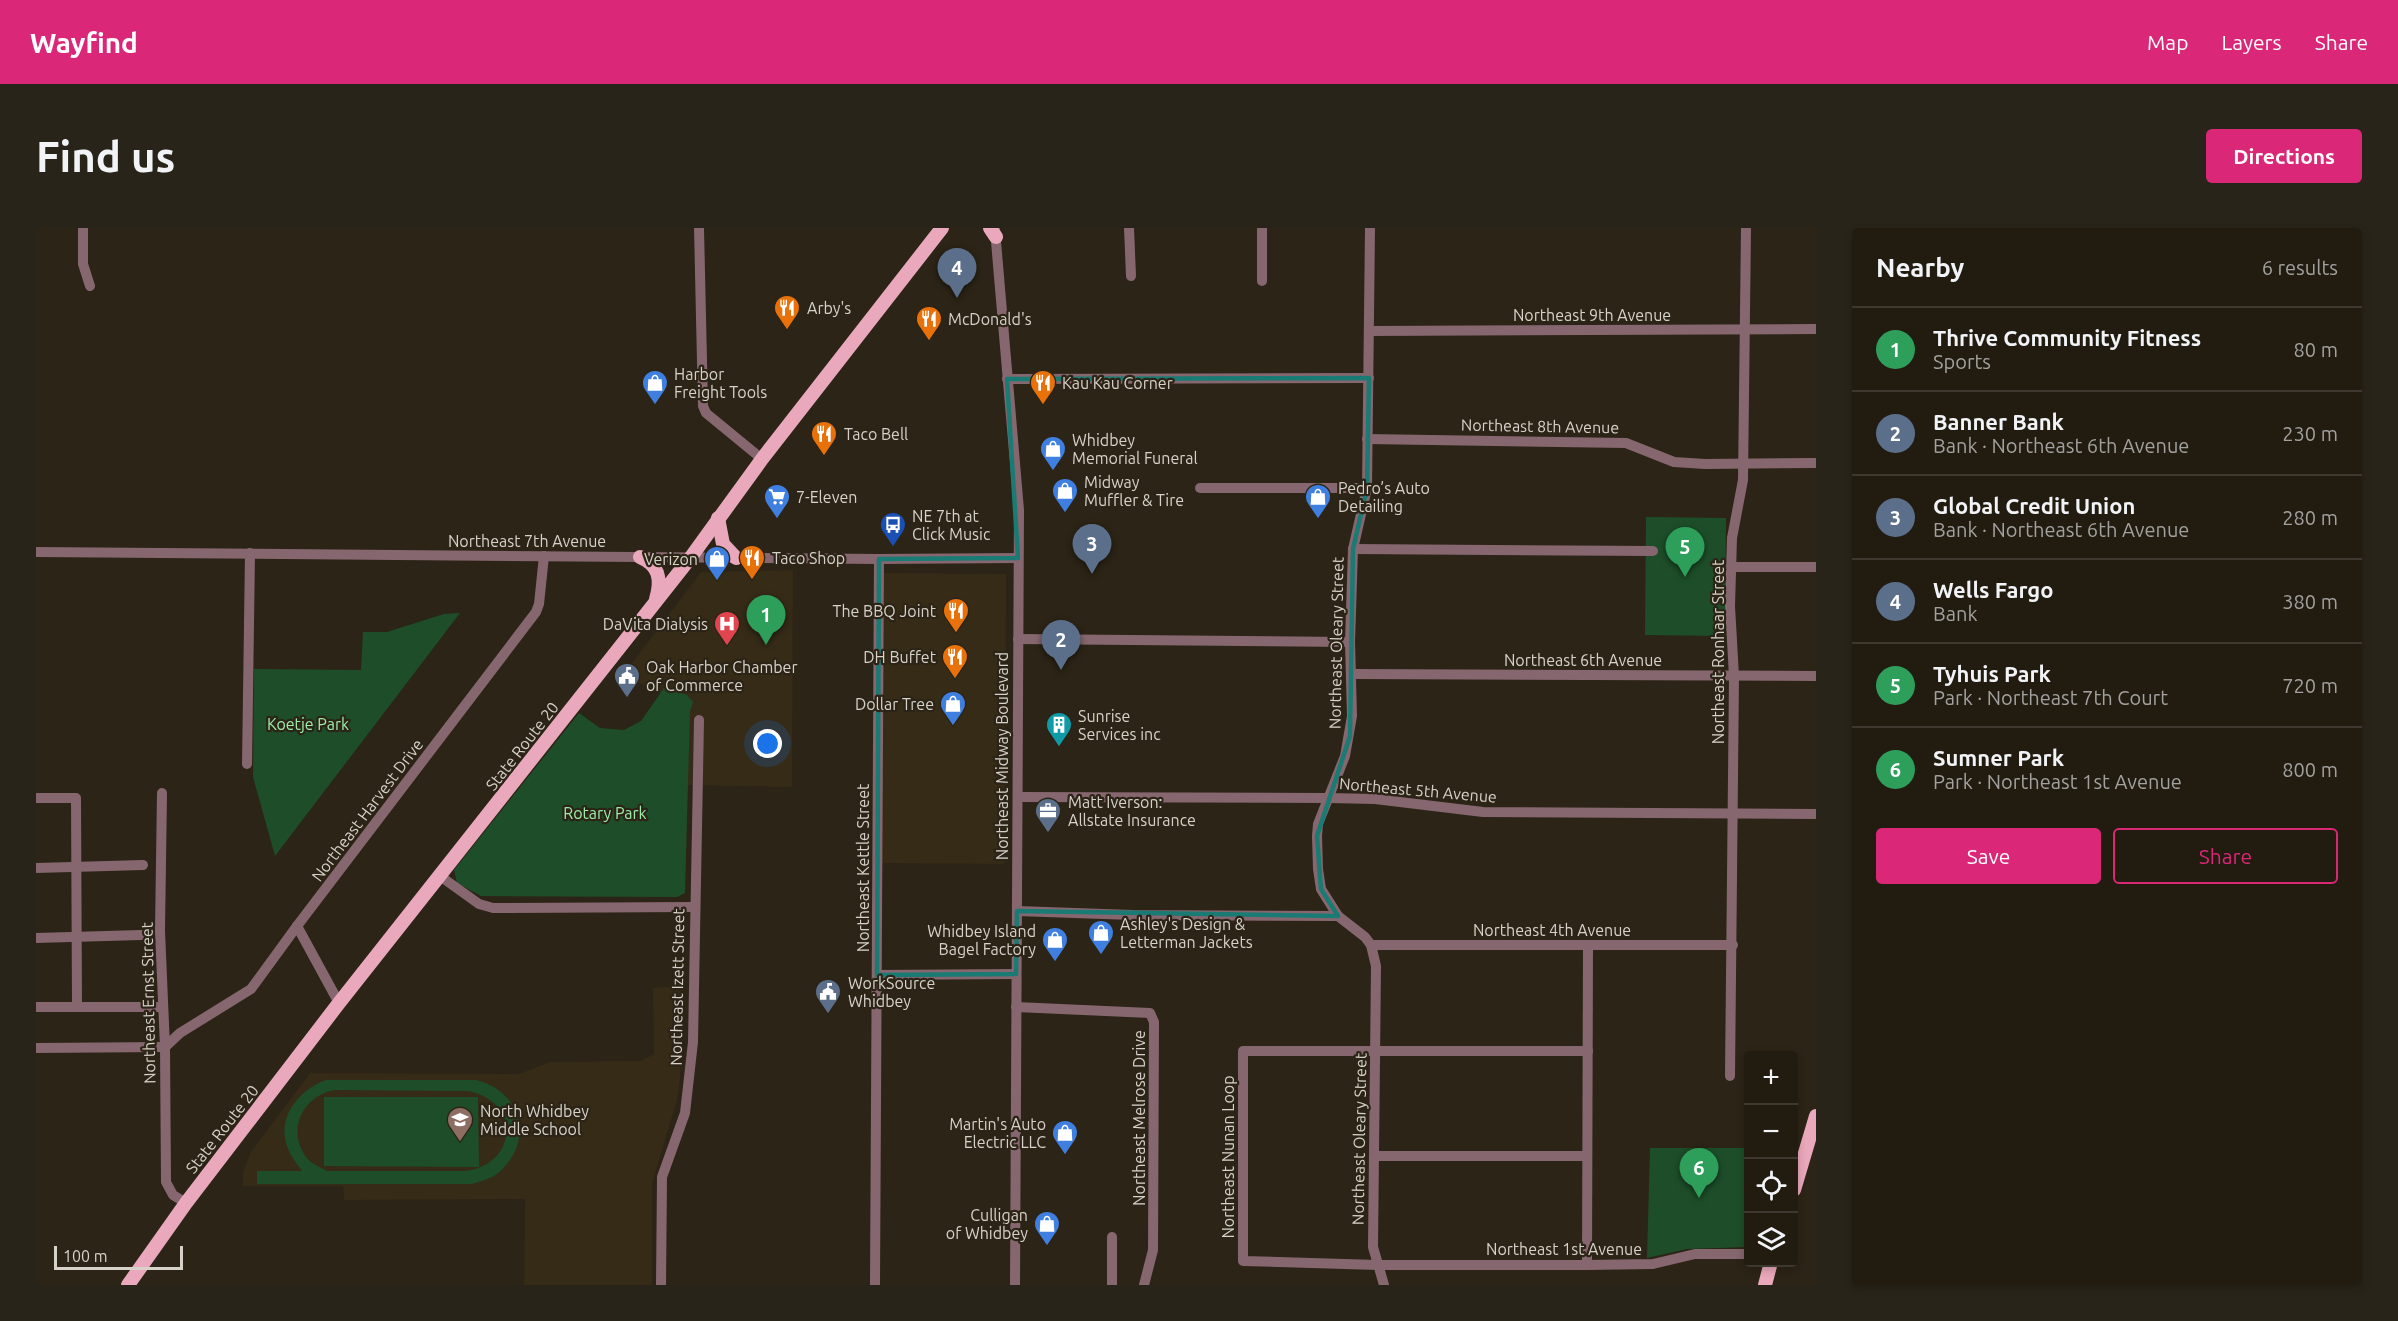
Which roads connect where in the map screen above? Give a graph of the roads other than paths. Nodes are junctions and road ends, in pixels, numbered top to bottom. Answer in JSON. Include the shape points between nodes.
{"nodes":[{"id":1,"x":83,"y":228,"type":"edge"},
{"id":2,"x":699,"y":228,"type":"edge"},
{"id":3,"x":942,"y":228,"type":"edge"},
{"id":4,"x":1129,"y":228,"type":"edge"},
{"id":5,"x":1262,"y":228,"type":"edge"},
{"id":6,"x":1370,"y":228,"type":"edge"},
{"id":7,"x":1746,"y":228,"type":"edge"},
{"id":8,"x":993,"y":231,"type":"edge"},
{"id":9,"x":1131,"y":276,"type":"dead end"},
{"id":10,"x":1262,"y":281,"type":"dead end"},
{"id":11,"x":90,"y":285,"type":"dead end"},
{"id":12,"x":1816,"y":329,"type":"edge"},
{"id":13,"x":1746,"y":330,"type":"junction"},
{"id":14,"x":1369,"y":331,"type":"junction"},
{"id":15,"x":1369,"y":378,"type":"junction"},
{"id":16,"x":1007,"y":379,"type":"junction"},
{"id":17,"x":1367,"y":438,"type":"junction"},
{"id":18,"x":762,"y":459,"type":"junction"},
{"id":19,"x":1743,"y":462,"type":"junction"},
{"id":20,"x":1816,"y":463,"type":"edge"},
{"id":21,"x":1200,"y":488,"type":"dead end"},
{"id":22,"x":1367,"y":488,"type":"junction"},
{"id":23,"x":718,"y":518,"type":"junction"},
{"id":24,"x":1353,"y":549,"type":"junction"},
{"id":25,"x":1653,"y":551,"type":"dead end"},
{"id":26,"x":36,"y":552,"type":"edge"},
{"id":27,"x":250,"y":554,"type":"junction"},
{"id":28,"x":544,"y":556,"type":"junction"},
{"id":29,"x":640,"y":557,"type":"junction"},
{"id":30,"x":691,"y":557,"type":"junction"},
{"id":31,"x":736,"y":558,"type":"junction"},
{"id":32,"x":1018,"y":558,"type":"junction"},
{"id":33,"x":879,"y":560,"type":"junction"},
{"id":34,"x":1733,"y":567,"type":"junction"},
{"id":35,"x":1816,"y":567,"type":"edge"},
{"id":36,"x":655,"y":603,"type":"junction"},
{"id":37,"x":1018,"y":639,"type":"junction"},
{"id":38,"x":1350,"y":642,"type":"junction"},
{"id":39,"x":1351,"y":674,"type":"junction"},
{"id":40,"x":1734,"y":676,"type":"junction"},
{"id":41,"x":1816,"y":676,"type":"edge"},
{"id":42,"x":699,"y":720,"type":"dead end"},
{"id":43,"x":247,"y":764,"type":"dead end"},
{"id":44,"x":162,"y":793,"type":"dead end"},
{"id":45,"x":1018,"y":797,"type":"junction"},
{"id":46,"x":36,"y":798,"type":"edge"},
{"id":47,"x":1328,"y":798,"type":"junction"},
{"id":48,"x":1733,"y":814,"type":"junction"},
{"id":49,"x":1816,"y":814,"type":"edge"},
{"id":50,"x":142,"y":865,"type":"dead end"},
{"id":51,"x":77,"y":867,"type":"junction"},
{"id":52,"x":36,"y":868,"type":"edge"},
{"id":53,"x":440,"y":876,"type":"junction"},
{"id":54,"x":694,"y":906,"type":"junction"},
{"id":55,"x":1017,"y":911,"type":"junction"},
{"id":56,"x":1338,"y":916,"type":"junction"},
{"id":57,"x":297,"y":926,"type":"junction"},
{"id":58,"x":141,"y":935,"type":"dead end"},
{"id":59,"x":77,"y":937,"type":"junction"},
{"id":60,"x":36,"y":938,"type":"edge"},
{"id":61,"x":1371,"y":945,"type":"junction"},
{"id":62,"x":1588,"y":945,"type":"junction"},
{"id":63,"x":1733,"y":945,"type":"junction"},
{"id":64,"x":1016,"y":974,"type":"junction"},
{"id":65,"x":877,"y":975,"type":"junction"},
{"id":66,"x":339,"y":1003,"type":"junction"},
{"id":67,"x":36,"y":1007,"type":"edge"},
{"id":68,"x":77,"y":1007,"type":"junction"},
{"id":69,"x":163,"y":1007,"type":"junction"},
{"id":70,"x":1016,"y":1007,"type":"junction"},
{"id":71,"x":165,"y":1047,"type":"junction"},
{"id":72,"x":36,"y":1048,"type":"edge"},
{"id":73,"x":1375,"y":1050,"type":"junction"},
{"id":74,"x":1588,"y":1051,"type":"junction"},
{"id":75,"x":1730,"y":1076,"type":"dead end"},
{"id":76,"x":1816,"y":1116,"type":"edge"},
{"id":77,"x":1374,"y":1156,"type":"junction"},
{"id":78,"x":1587,"y":1156,"type":"junction"},
{"id":79,"x":1798,"y":1177,"type":"edge"},
{"id":80,"x":186,"y":1203,"type":"junction"},
{"id":81,"x":1112,"y":1237,"type":"dead end"},
{"id":82,"x":1744,"y":1254,"type":"edge"},
{"id":83,"x":1378,"y":1265,"type":"junction"},
{"id":84,"x":1587,"y":1265,"type":"junction"},
{"id":85,"x":1771,"y":1267,"type":"edge"},
{"id":86,"x":131,"y":1283,"type":"edge"},
{"id":87,"x":661,"y":1285,"type":"edge"},
{"id":88,"x":875,"y":1285,"type":"edge"},
{"id":89,"x":1015,"y":1285,"type":"edge"},
{"id":90,"x":1112,"y":1285,"type":"edge"},
{"id":91,"x":1144,"y":1285,"type":"edge"},
{"id":92,"x":1384,"y":1285,"type":"edge"},
{"id":93,"x":1765,"y":1285,"type":"edge"}],
"edges":[{"from":1,"to":11,"type":"street","via":[[83,264]]},
{"from":2,"to":18,"type":"street","via":[[703,406],[706,413]]},
{"from":3,"to":18,"type":"main road","name":"State Route 20"},
{"from":4,"to":9,"type":"street"},
{"from":5,"to":10,"type":"street"},
{"from":6,"to":14,"type":"street","name":"Northeast Oleary Street"},
{"from":7,"to":13,"type":"street","name":"Northeast Ronhaar Street"},
{"from":8,"to":16,"type":"street","name":"Northeast Midway Boulevard"},
{"from":12,"to":13,"type":"street","name":"Northeast 9th Avenue"},
{"from":13,"to":14,"type":"street","name":"Northeast 9th Avenue"},
{"from":13,"to":19,"type":"street","name":"Northeast Ronhaar Street"},
{"from":14,"to":15,"type":"street","name":"Northeast Oleary Street"},
{"from":15,"to":16,"type":"street"},
{"from":15,"to":17,"type":"street","name":"Northeast Oleary Street"},
{"from":16,"to":32,"type":"street","name":"Northeast Midway Boulevard","via":[[1019,510]]},
{"from":17,"to":19,"type":"street","name":"Northeast 8th Avenue","via":[[1626,442],[1674,462]]},
{"from":17,"to":22,"type":"street","name":"Northeast Oleary Street"},
{"from":18,"to":23,"type":"main road","name":"State Route 20"},
{"from":19,"to":20,"type":"street","name":"Northeast 8th Avenue"},
{"from":19,"to":34,"type":"street","name":"Northeast Ronhaar Street","via":[[1742,495],[1732,538]]},
{"from":21,"to":22,"type":"street"},
{"from":22,"to":24,"type":"street","name":"Northeast Oleary Street"},
{"from":23,"to":30,"type":"main road","name":"State Route 20"},
{"from":23,"to":31,"type":"main road","via":[[723,544]]},
{"from":24,"to":25,"type":"street"},
{"from":24,"to":38,"type":"street","name":"Northeast Oleary Street"},
{"from":26,"to":27,"type":"street","name":"Northeast 7th Avenue"},
{"from":27,"to":28,"type":"street","name":"Northeast 7th Avenue"},
{"from":27,"to":43,"type":"street"},
{"from":28,"to":29,"type":"street","name":"Northeast 7th Avenue"},
{"from":28,"to":57,"type":"street","name":"Northeast Harvest Drive","via":[[536,612]]},
{"from":29,"to":30,"type":"street","name":"Northeast 7th Avenue"},
{"from":29,"to":36,"type":"main road","via":[[658,572]]},
{"from":30,"to":31,"type":"street","name":"Northeast 7th Avenue"},
{"from":30,"to":36,"type":"main road","name":"State Route 20"},
{"from":31,"to":33,"type":"street","name":"Northeast 7th Avenue"},
{"from":32,"to":33,"type":"street","name":"Northeast 7th Avenue"},
{"from":32,"to":37,"type":"street","name":"Northeast Midway Boulevard"},
{"from":33,"to":65,"type":"street","name":"Northeast Kettle Street"},
{"from":34,"to":35,"type":"street"},
{"from":34,"to":40,"type":"street","name":"Northeast Ronhaar Street","via":[[1730,606]]},
{"from":36,"to":53,"type":"main road","name":"State Route 20"},
{"from":37,"to":38,"type":"street"},
{"from":37,"to":45,"type":"street","name":"Northeast Midway Boulevard"},
{"from":38,"to":39,"type":"street","name":"Northeast Oleary Street"},
{"from":39,"to":40,"type":"street","name":"Northeast 6th Avenue"},
{"from":39,"to":47,"type":"street","name":"Northeast Oleary Street","via":[[1350,736],[1339,776]]},
{"from":40,"to":41,"type":"street","name":"Northeast 6th Avenue"},
{"from":40,"to":48,"type":"street","name":"Northeast Ronhaar Street"},
{"from":42,"to":54,"type":"street","name":"Northeast Izett Street"},
{"from":44,"to":69,"type":"street","name":"Northeast Ernst Street"},
{"from":45,"to":47,"type":"street","name":"Northeast 5th Avenue"},
{"from":45,"to":55,"type":"street","name":"Northeast Midway Boulevard"},
{"from":46,"to":51,"type":"street","via":[[76,798]]},
{"from":47,"to":48,"type":"street","name":"Northeast 5th Avenue","via":[[1375,799],[1483,812]]},
{"from":47,"to":56,"type":"street","name":"Northeast Oleary Street","via":[[1318,824],[1319,879]]},
{"from":48,"to":49,"type":"street","name":"Northeast 5th Avenue"},
{"from":48,"to":63,"type":"street","name":"Northeast Ronhaar Street"},
{"from":50,"to":51,"type":"street"},
{"from":51,"to":52,"type":"street"},
{"from":51,"to":59,"type":"street"},
{"from":53,"to":54,"type":"street","via":[[479,904],[493,908]]},
{"from":53,"to":66,"type":"main road","name":"State Route 20"},
{"from":54,"to":87,"type":"street","name":"Northeast Izett Street","via":[[692,1058],[685,1113],[662,1177]]},
{"from":55,"to":56,"type":"street"},
{"from":55,"to":64,"type":"street","name":"Northeast Midway Boulevard"},
{"from":56,"to":61,"type":"street","name":"Northeast Oleary Street"},
{"from":57,"to":66,"type":"street"},
{"from":57,"to":71,"type":"street","name":"Northeast Harvest Drive","via":[[251,989],[180,1033]]},
{"from":58,"to":59,"type":"street"},
{"from":59,"to":60,"type":"street"},
{"from":59,"to":68,"type":"street"},
{"from":61,"to":62,"type":"street","name":"Northeast 4th Avenue"},
{"from":61,"to":73,"type":"street","name":"Northeast Oleary Street","via":[[1376,966]]},
{"from":62,"to":63,"type":"street","name":"Northeast 4th Avenue"},
{"from":62,"to":74,"type":"street"},
{"from":63,"to":75,"type":"street","name":"Northeast Ronhaar Street"},
{"from":64,"to":65,"type":"street"},
{"from":64,"to":70,"type":"street","name":"Northeast Midway Boulevard"},
{"from":65,"to":88,"type":"street","name":"Northeast Kettle Street"},
{"from":66,"to":80,"type":"main road","name":"State Route 20"},
{"from":67,"to":68,"type":"street"},
{"from":68,"to":69,"type":"street"},
{"from":69,"to":71,"type":"street","name":"Northeast Ernst Street"},
{"from":70,"to":89,"type":"street","name":"Northeast Midway Boulevard"},
{"from":70,"to":91,"type":"street","name":"Northeast Melrose Drive","via":[[1150,1013],[1154,1022],[1153,1250]]},
{"from":71,"to":72,"type":"street"},
{"from":71,"to":80,"type":"street","name":"Northeast Ernst Street","via":[[165,1182],[173,1195]]},
{"from":73,"to":74,"type":"street"},
{"from":73,"to":77,"type":"street","name":"Northeast Oleary Street"},
{"from":73,"to":83,"type":"street","name":"Northeast Nunan Loop","via":[[1243,1051],[1243,1261]]},
{"from":74,"to":78,"type":"street"},
{"from":76,"to":79,"type":"main road"},
{"from":77,"to":78,"type":"street"},
{"from":77,"to":83,"type":"street","name":"Northeast Oleary Street","via":[[1373,1247]]},
{"from":78,"to":84,"type":"street"},
{"from":80,"to":86,"type":"main road","name":"State Route 20"},
{"from":81,"to":90,"type":"street"},
{"from":82,"to":84,"type":"street","name":"Northeast 1st Avenue","via":[[1695,1254],[1653,1264]]},
{"from":83,"to":84,"type":"street","name":"Northeast 1st Avenue"},
{"from":83,"to":92,"type":"street","name":"Northeast Oleary Street"},
{"from":85,"to":93,"type":"main road"}]}
